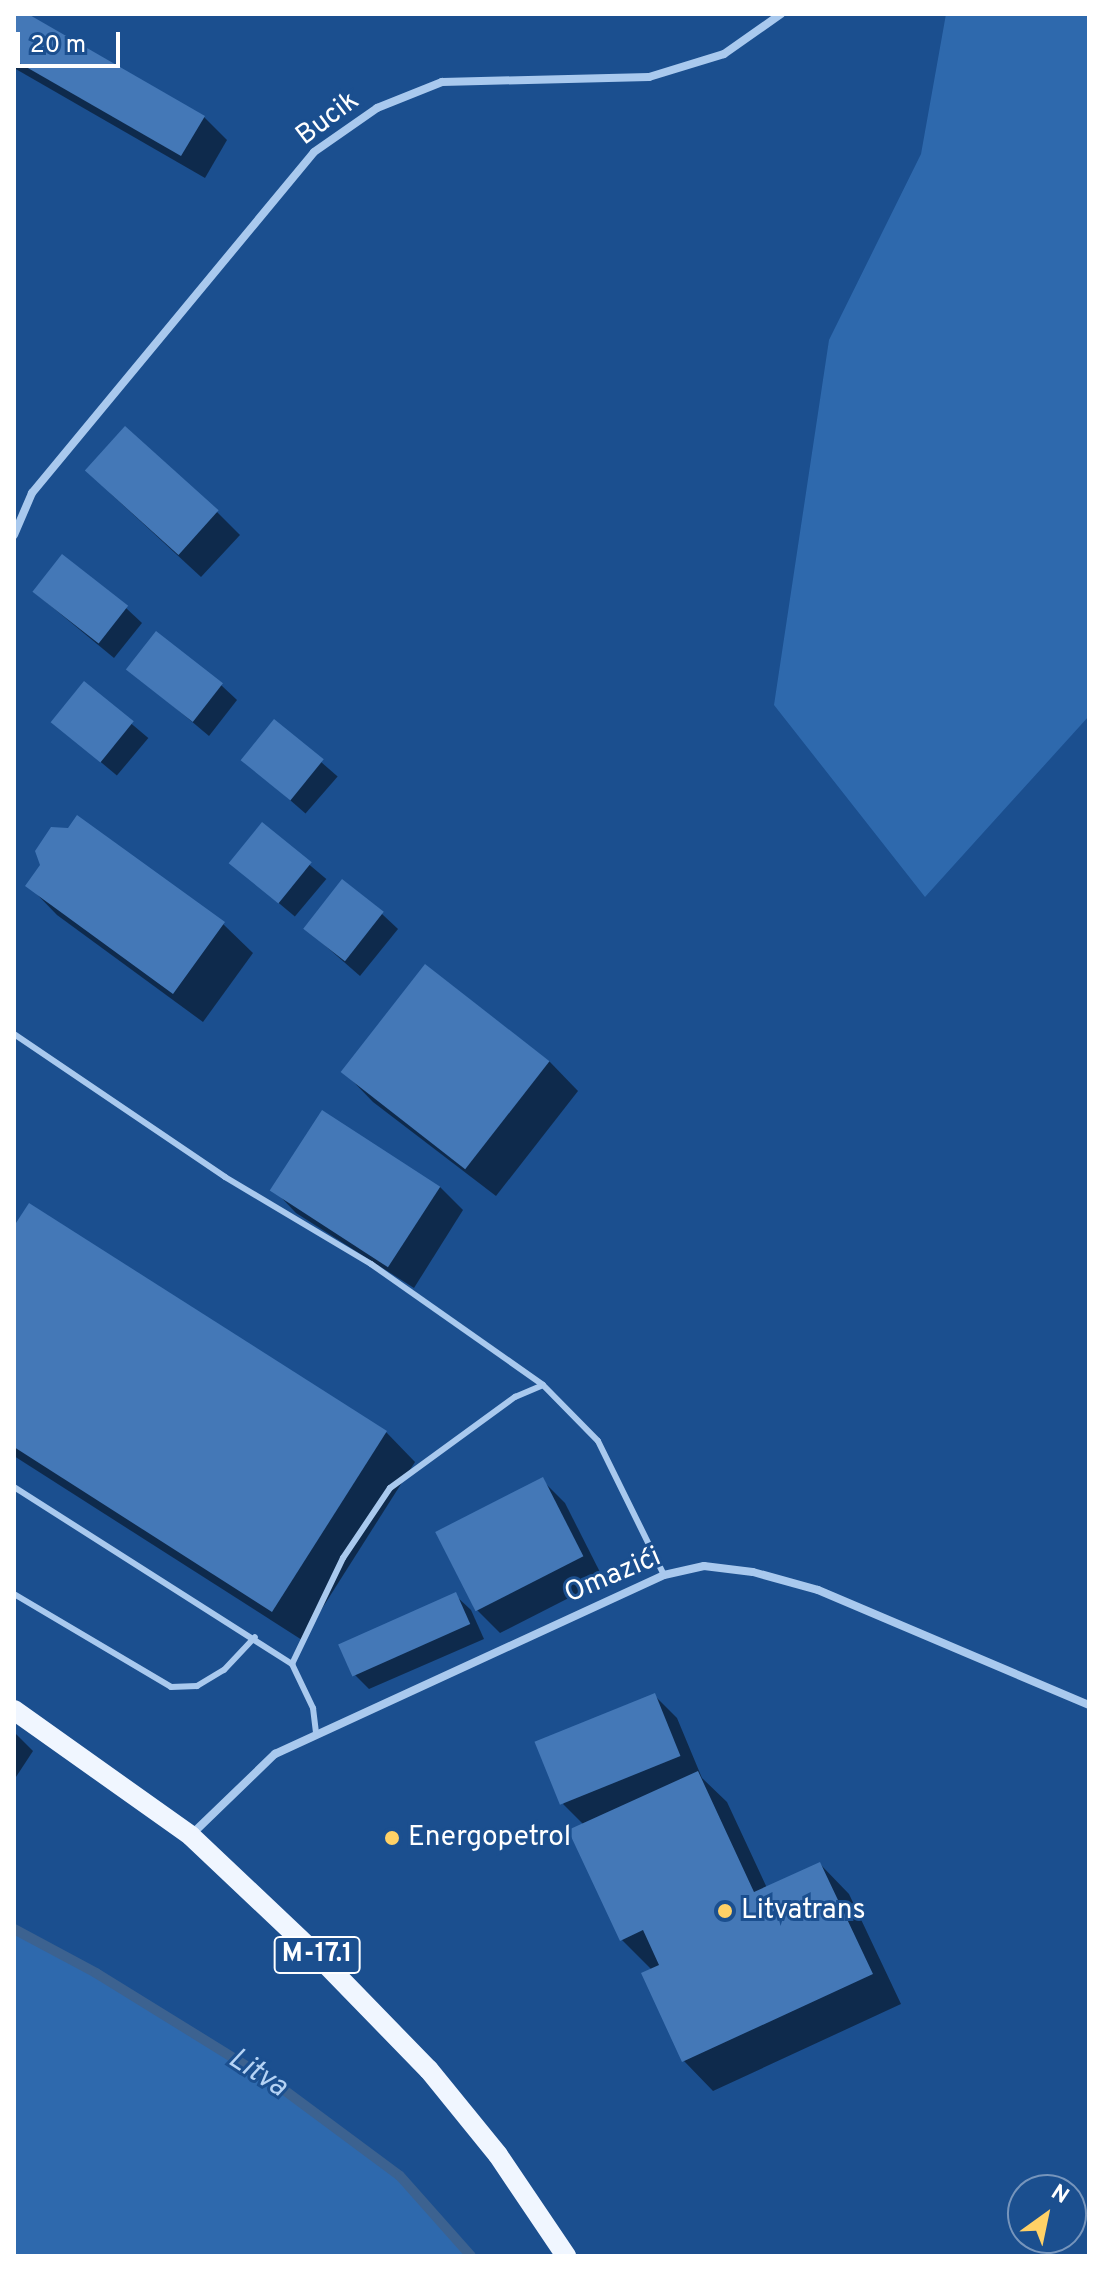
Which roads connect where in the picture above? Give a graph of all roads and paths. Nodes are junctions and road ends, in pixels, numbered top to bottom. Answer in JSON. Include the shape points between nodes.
{"nodes":[{"id":1,"x":781,"y":14,"type":"edge"},
{"id":2,"x":14,"y":535,"type":"edge"},
{"id":3,"x":14,"y":1034,"type":"edge"},
{"id":4,"x":543,"y":1385,"type":"junction"},
{"id":5,"x":14,"y":1487,"type":"edge"},
{"id":6,"x":664,"y":1575,"type":"junction"},
{"id":7,"x":14,"y":1594,"type":"edge"},
{"id":8,"x":255,"y":1637,"type":"junction"},
{"id":9,"x":292,"y":1664,"type":"junction"},
{"id":10,"x":1089,"y":1705,"type":"edge"},
{"id":11,"x":14,"y":1710,"type":"edge"},
{"id":12,"x":316,"y":1734,"type":"junction"},
{"id":13,"x":191,"y":1836,"type":"junction"},
{"id":14,"x":566,"y":2256,"type":"edge"}],
"edges":[{"from":1,"to":2,"type":"street","name":"Bucik","via":[[724,54],[649,77],[442,82],[377,108],[314,152],[32,493]]},
{"from":3,"to":4,"type":"lane","via":[[225,1177],[384,1272]]},
{"from":4,"to":6,"type":"lane","via":[[598,1441]]},
{"from":4,"to":9,"type":"lane","via":[[515,1397],[390,1488],[343,1558]]},
{"from":5,"to":8,"type":"lane"},
{"from":6,"to":10,"type":"street","name":"Omazići","via":[[704,1566],[753,1572],[818,1590]]},
{"from":6,"to":12,"type":"street","name":"Omazići"},
{"from":7,"to":8,"type":"lane","via":[[171,1687],[197,1686],[224,1670]]},
{"from":8,"to":9,"type":"lane"},
{"from":9,"to":12,"type":"lane","via":[[313,1708]]},
{"from":11,"to":13,"type":"main road","number":"M-17.1"},
{"from":12,"to":13,"type":"street","name":"Omazići","via":[[275,1754]]},
{"from":13,"to":14,"type":"main road","number":"M-17.1","via":[[429,2070],[498,2155]]}]}
